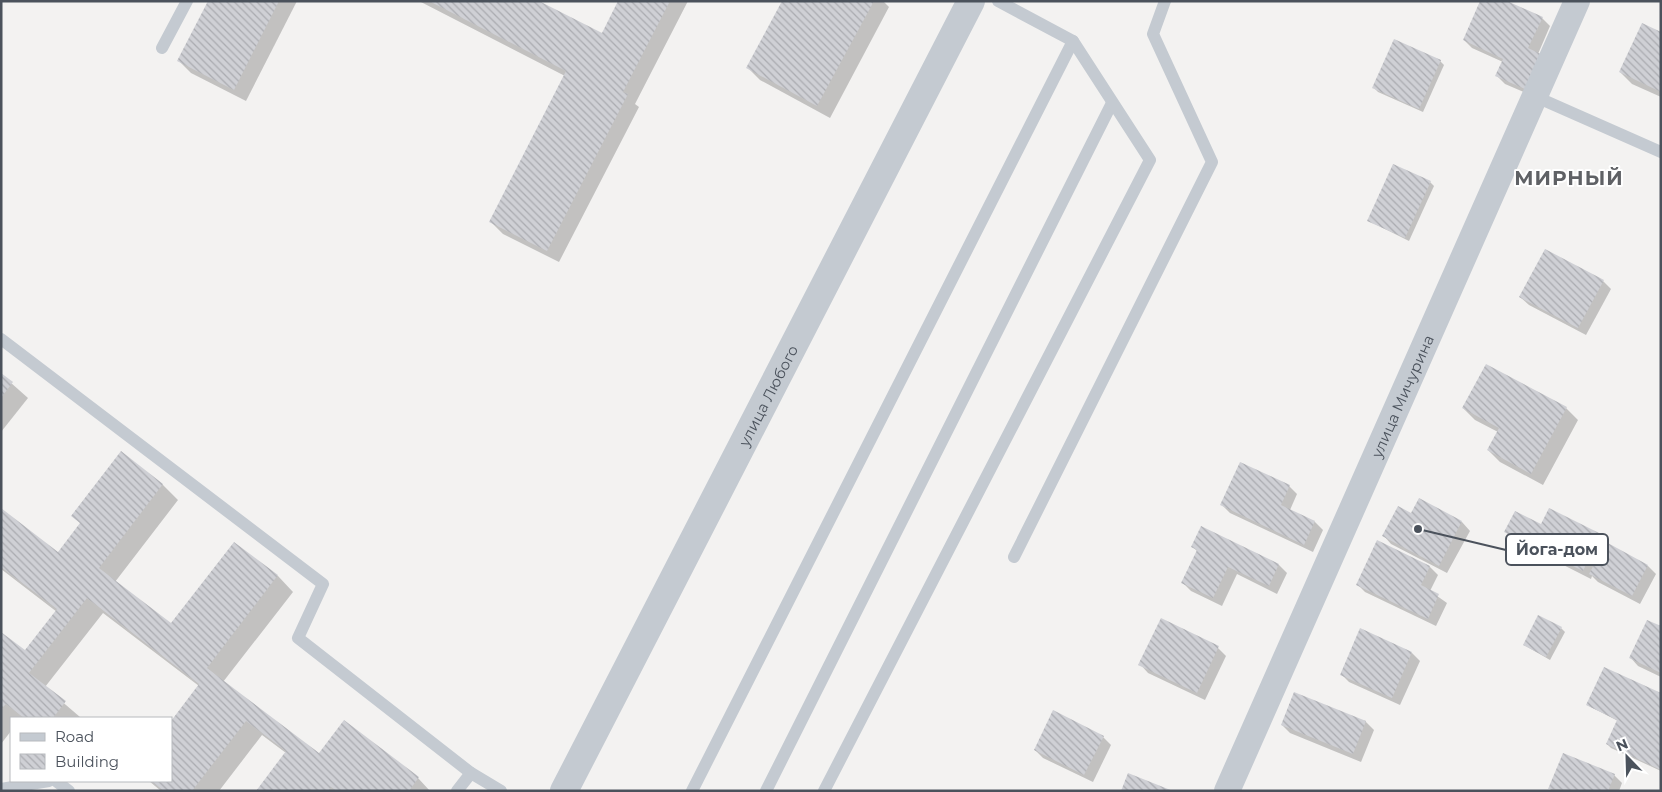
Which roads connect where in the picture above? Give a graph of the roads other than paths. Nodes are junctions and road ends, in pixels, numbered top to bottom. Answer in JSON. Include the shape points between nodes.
{"nodes":[{"id":1,"x":187,"y":1,"type":"edge"},
{"id":2,"x":971,"y":1,"type":"edge"},
{"id":3,"x":998,"y":1,"type":"edge"},
{"id":4,"x":1165,"y":1,"type":"edge"},
{"id":5,"x":1577,"y":1,"type":"edge"},
{"id":6,"x":1073,"y":41,"type":"junction"},
{"id":7,"x":162,"y":48,"type":"dead end"},
{"id":8,"x":1534,"y":96,"type":"junction"},
{"id":9,"x":1112,"y":103,"type":"junction"},
{"id":10,"x":1661,"y":152,"type":"edge"},
{"id":11,"x":1,"y":339,"type":"edge"},
{"id":12,"x":1014,"y":557,"type":"dead end"},
{"id":13,"x":470,"y":773,"type":"junction"},
{"id":14,"x":43,"y":782,"type":"edge"},
{"id":15,"x":57,"y":782,"type":"edge"},
{"id":16,"x":1,"y":789,"type":"edge"},
{"id":17,"x":69,"y":791,"type":"edge"},
{"id":18,"x":457,"y":791,"type":"edge"},
{"id":19,"x":501,"y":791,"type":"edge"},
{"id":20,"x":564,"y":791,"type":"edge"},
{"id":21,"x":692,"y":791,"type":"edge"},
{"id":22,"x":766,"y":791,"type":"edge"},
{"id":23,"x":824,"y":791,"type":"edge"},
{"id":24,"x":1227,"y":791,"type":"edge"}],
"edges":[{"from":1,"to":7,"type":"lane"},
{"from":2,"to":20,"type":"street","name":"улица Любого"},
{"from":3,"to":6,"type":"lane"},
{"from":4,"to":12,"type":"lane","via":[[1153,34],[1212,162]]},
{"from":5,"to":8,"type":"street","name":"улица Мичурина"},
{"from":6,"to":9,"type":"lane"},
{"from":6,"to":21,"type":"lane"},
{"from":8,"to":10,"type":"lane"},
{"from":8,"to":24,"type":"street","name":"улица Мичурина"},
{"from":9,"to":22,"type":"lane"},
{"from":9,"to":23,"type":"lane","via":[[1150,160]]},
{"from":11,"to":13,"type":"lane","via":[[324,584],[298,638]]},
{"from":13,"to":18,"type":"lane"},
{"from":13,"to":19,"type":"lane"},
{"from":14,"to":16,"type":"lane"},
{"from":15,"to":17,"type":"lane"}]}
